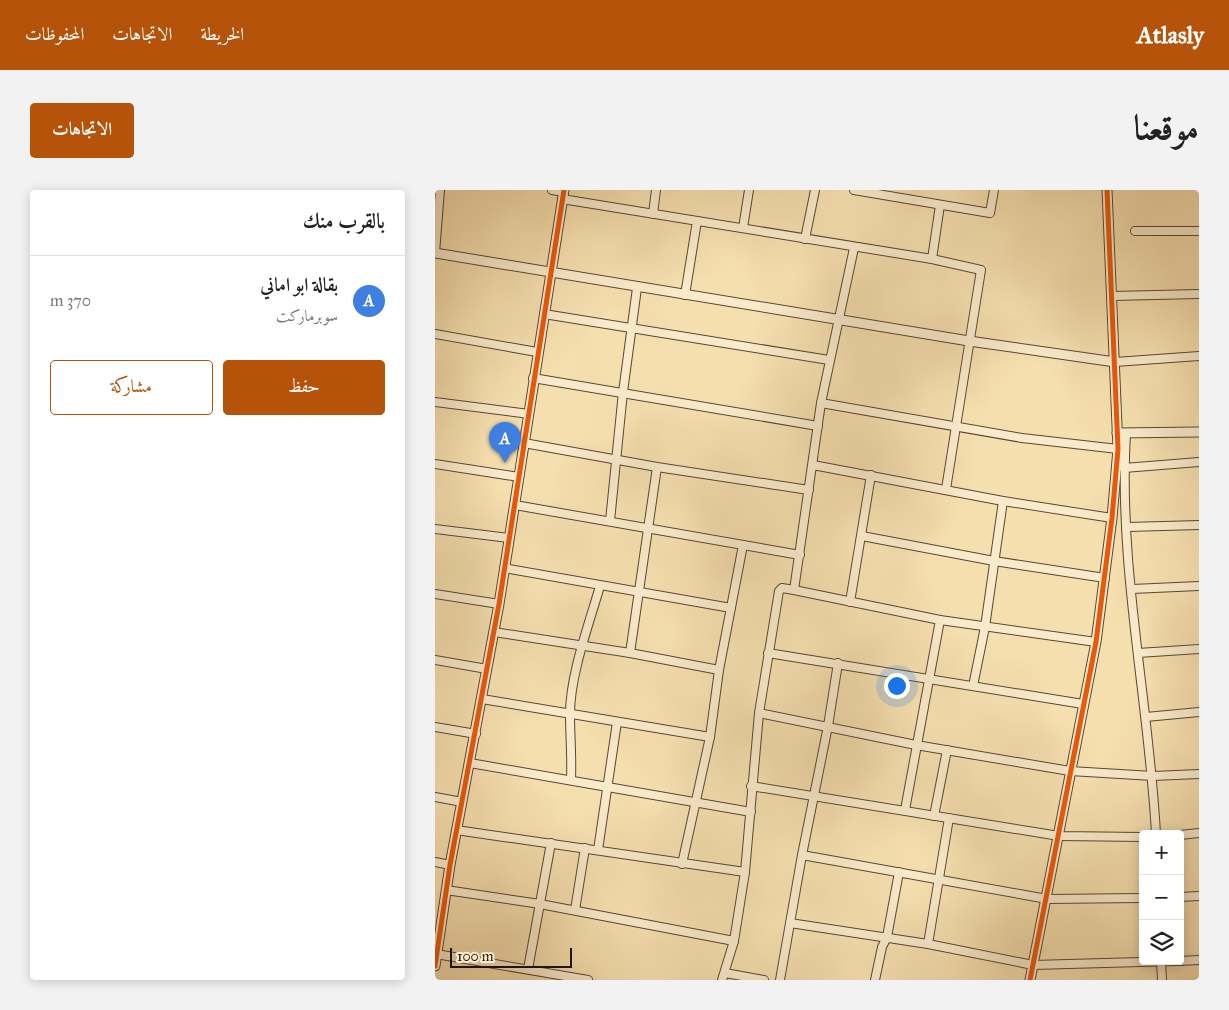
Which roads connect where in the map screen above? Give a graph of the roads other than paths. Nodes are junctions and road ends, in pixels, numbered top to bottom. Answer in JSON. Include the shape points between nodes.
{"nodes":[{"id":1,"x":440,"y":190,"type":"edge"},
{"id":2,"x":552,"y":190,"type":"edge"},
{"id":3,"x":656,"y":190,"type":"edge"},
{"id":4,"x":749,"y":190,"type":"edge"},
{"id":5,"x":815,"y":190,"type":"edge"},
{"id":6,"x":854,"y":190,"type":"edge"},
{"id":7,"x":994,"y":190,"type":"edge"},
{"id":8,"x":1107,"y":190,"type":"edge"},
{"id":9,"x":864,"y":191,"type":"edge"},
{"id":10,"x":563,"y":194,"type":"edge"},
{"id":11,"x":941,"y":205,"type":"junction"},
{"id":12,"x":653,"y":214,"type":"junction"},
{"id":13,"x":697,"y":221,"type":"junction"},
{"id":14,"x":743,"y":228,"type":"junction"},
{"id":15,"x":1135,"y":231,"type":"dead end"},
{"id":16,"x":1199,"y":231,"type":"edge"},
{"id":17,"x":805,"y":240,"type":"junction"},
{"id":18,"x":854,"y":248,"type":"junction"},
{"id":19,"x":435,"y":253,"type":"edge"},
{"id":20,"x":932,"y":259,"type":"junction"},
{"id":21,"x":550,"y":273,"type":"junction"},
{"id":22,"x":637,"y":288,"type":"junction"},
{"id":23,"x":1199,"y":294,"type":"edge"},
{"id":24,"x":685,"y":295,"type":"junction"},
{"id":25,"x":1112,"y":296,"type":"junction"},
{"id":26,"x":544,"y":314,"type":"junction"},
{"id":27,"x":839,"y":320,"type":"junction"},
{"id":28,"x":631,"y":327,"type":"junction"},
{"id":29,"x":435,"y":334,"type":"edge"},
{"id":30,"x":969,"y":342,"type":"junction"},
{"id":31,"x":537,"y":352,"type":"junction"},
{"id":32,"x":1199,"y":356,"type":"edge"},
{"id":33,"x":829,"y":360,"type":"junction"},
{"id":34,"x":1115,"y":362,"type":"junction"},
{"id":35,"x":533,"y":378,"type":"junction"},
{"id":36,"x":623,"y":392,"type":"junction"},
{"id":37,"x":435,"y":402,"type":"edge"},
{"id":38,"x":821,"y":403,"type":"junction"},
{"id":39,"x":529,"y":414,"type":"junction"},
{"id":40,"x":818,"y":426,"type":"junction"},
{"id":41,"x":955,"y":426,"type":"junction"},
{"id":42,"x":1199,"y":432,"type":"edge"},
{"id":43,"x":1122,"y":433,"type":"junction"},
{"id":44,"x":524,"y":443,"type":"junction"},
{"id":45,"x":1118,"y":449,"type":"junction"},
{"id":46,"x":615,"y":459,"type":"junction"},
{"id":47,"x":1199,"y":462,"type":"edge"},
{"id":48,"x":435,"y":464,"type":"edge"},
{"id":49,"x":813,"y":465,"type":"junction"},
{"id":50,"x":657,"y":467,"type":"junction"},
{"id":51,"x":1124,"y":468,"type":"junction"},
{"id":52,"x":871,"y":475,"type":"junction"},
{"id":53,"x":519,"y":477,"type":"junction"},
{"id":54,"x":946,"y":489,"type":"junction"},
{"id":55,"x":809,"y":490,"type":"junction"},
{"id":56,"x":1003,"y":501,"type":"junction"},
{"id":57,"x":515,"y":504,"type":"junction"},
{"id":58,"x":1112,"y":518,"type":"junction"},
{"id":59,"x":610,"y":521,"type":"junction"},
{"id":60,"x":1199,"y":525,"type":"edge"},
{"id":61,"x":1127,"y":527,"type":"junction"},
{"id":62,"x":650,"y":528,"type":"junction"},
{"id":63,"x":435,"y":529,"type":"edge"},
{"id":64,"x":862,"y":536,"type":"junction"},
{"id":65,"x":509,"y":538,"type":"junction"},
{"id":66,"x":743,"y":545,"type":"junction"},
{"id":67,"x":800,"y":556,"type":"junction"},
{"id":68,"x":994,"y":561,"type":"junction"},
{"id":69,"x":504,"y":568,"type":"junction"},
{"id":70,"x":1105,"y":578,"type":"junction"},
{"id":71,"x":600,"y":586,"type":"junction"},
{"id":72,"x":1199,"y":586,"type":"edge"},
{"id":73,"x":1132,"y":589,"type":"junction"},
{"id":74,"x":794,"y":590,"type":"junction"},
{"id":75,"x":639,"y":592,"type":"junction"},
{"id":76,"x":435,"y":594,"type":"edge"},
{"id":77,"x":850,"y":602,"type":"junction"},
{"id":78,"x":499,"y":604,"type":"junction"},
{"id":79,"x":731,"y":608,"type":"junction"},
{"id":80,"x":940,"y":620,"type":"junction"},
{"id":81,"x":985,"y":627,"type":"junction"},
{"id":82,"x":494,"y":632,"type":"junction"},
{"id":83,"x":1096,"y":642,"type":"junction"},
{"id":84,"x":583,"y":646,"type":"junction"},
{"id":85,"x":1199,"y":649,"type":"edge"},
{"id":86,"x":630,"y":653,"type":"junction"},
{"id":87,"x":769,"y":653,"type":"junction"},
{"id":88,"x":1138,"y":653,"type":"junction"},
{"id":89,"x":435,"y":660,"type":"edge"},
{"id":90,"x":838,"y":663,"type":"junction"},
{"id":91,"x":487,"y":669,"type":"junction"},
{"id":92,"x":719,"y":670,"type":"junction"},
{"id":93,"x":927,"y":679,"type":"junction"},
{"id":94,"x":973,"y":686,"type":"junction"},
{"id":95,"x":482,"y":699,"type":"junction"},
{"id":96,"x":1083,"y":704,"type":"junction"},
{"id":97,"x":1199,"y":712,"type":"edge"},
{"id":98,"x":570,"y":713,"type":"junction"},
{"id":99,"x":759,"y":713,"type":"junction"},
{"id":100,"x":1146,"y":717,"type":"junction"},
{"id":101,"x":617,"y":722,"type":"junction"},
{"id":102,"x":828,"y":726,"type":"junction"},
{"id":103,"x":435,"y":727,"type":"edge"},
{"id":104,"x":476,"y":734,"type":"junction"},
{"id":105,"x":710,"y":737,"type":"junction"},
{"id":106,"x":916,"y":745,"type":"junction"},
{"id":107,"x":947,"y":750,"type":"junction"},
{"id":108,"x":470,"y":763,"type":"junction"},
{"id":109,"x":1070,"y":771,"type":"junction"},
{"id":110,"x":1199,"y":774,"type":"edge"},
{"id":111,"x":1153,"y":776,"type":"junction"},
{"id":112,"x":571,"y":779,"type":"junction"},
{"id":113,"x":609,"y":786,"type":"junction"},
{"id":114,"x":751,"y":786,"type":"junction"},
{"id":115,"x":814,"y":796,"type":"junction"},
{"id":116,"x":435,"y":797,"type":"edge"},
{"id":117,"x":462,"y":802,"type":"junction"},
{"id":118,"x":695,"y":802,"type":"junction"},
{"id":119,"x":905,"y":810,"type":"junction"},
{"id":120,"x":751,"y":812,"type":"junction"},
{"id":121,"x":934,"y":816,"type":"junction"},
{"id":122,"x":949,"y":818,"type":"junction"},
{"id":123,"x":456,"y":830,"type":"junction"},
{"id":124,"x":1156,"y":830,"type":"edge"},
{"id":125,"x":1199,"y":833,"type":"edge"},
{"id":126,"x":1184,"y":835,"type":"edge"},
{"id":127,"x":1059,"y":836,"type":"junction"},
{"id":128,"x":1139,"y":836,"type":"edge"},
{"id":129,"x":551,"y":843,"type":"junction"},
{"id":130,"x":585,"y":848,"type":"junction"},
{"id":131,"x":598,"y":850,"type":"junction"},
{"id":132,"x":802,"y":855,"type":"junction"},
{"id":133,"x":435,"y":862,"type":"edge"},
{"id":134,"x":682,"y":864,"type":"junction"},
{"id":135,"x":450,"y":865,"type":"junction"},
{"id":136,"x":745,"y":872,"type":"junction"},
{"id":137,"x":899,"y":872,"type":"junction"},
{"id":138,"x":939,"y":880,"type":"junction"},
{"id":139,"x":446,"y":890,"type":"junction"},
{"id":140,"x":1199,"y":896,"type":"edge"},
{"id":141,"x":1184,"y":897,"type":"edge"},
{"id":142,"x":1139,"y":898,"type":"edge"},
{"id":143,"x":1047,"y":899,"type":"junction"},
{"id":144,"x":540,"y":904,"type":"junction"},
{"id":145,"x":575,"y":910,"type":"junction"},
{"id":146,"x":790,"y":923,"type":"junction"},
{"id":147,"x":438,"y":927,"type":"edge"},
{"id":148,"x":887,"y":937,"type":"junction"},
{"id":149,"x":734,"y":941,"type":"junction"},
{"id":150,"x":927,"y":944,"type":"junction"},
{"id":151,"x":436,"y":954,"type":"junction"},
{"id":152,"x":1199,"y":960,"type":"edge"},
{"id":153,"x":1184,"y":961,"type":"edge"},
{"id":154,"x":1139,"y":963,"type":"edge"},
{"id":155,"x":1033,"y":965,"type":"junction"},
{"id":156,"x":1161,"y":965,"type":"edge"},
{"id":157,"x":435,"y":966,"type":"edge"},
{"id":158,"x":528,"y":969,"type":"junction"},
{"id":159,"x":724,"y":977,"type":"edge"},
{"id":160,"x":588,"y":980,"type":"edge"},
{"id":161,"x":764,"y":980,"type":"edge"},
{"id":162,"x":780,"y":980,"type":"edge"},
{"id":163,"x":875,"y":980,"type":"edge"},
{"id":164,"x":1030,"y":980,"type":"edge"},
{"id":165,"x":1162,"y":980,"type":"edge"}],
"edges":[{"from":1,"to":19,"type":"street"},
{"from":2,"to":10,"type":"street"},
{"from":3,"to":12,"type":"street"},
{"from":4,"to":14,"type":"street"},
{"from":5,"to":17,"type":"street"},
{"from":6,"to":9,"type":"street"},
{"from":7,"to":11,"type":"street","via":[[990,213]]},
{"from":8,"to":25,"type":"street"},
{"from":9,"to":11,"type":"street"},
{"from":10,"to":12,"type":"street"},
{"from":10,"to":21,"type":"street"},
{"from":11,"to":20,"type":"street"},
{"from":12,"to":13,"type":"street"},
{"from":13,"to":14,"type":"street"},
{"from":13,"to":24,"type":"street"},
{"from":14,"to":17,"type":"street"},
{"from":15,"to":16,"type":"street"},
{"from":17,"to":18,"type":"street"},
{"from":18,"to":20,"type":"street"},
{"from":18,"to":27,"type":"street"},
{"from":19,"to":21,"type":"street"},
{"from":20,"to":30,"type":"street","via":[[981,270]]},
{"from":21,"to":22,"type":"street"},
{"from":21,"to":26,"type":"street"},
{"from":22,"to":24,"type":"street"},
{"from":22,"to":28,"type":"street"},
{"from":23,"to":25,"type":"street"},
{"from":24,"to":27,"type":"street"},
{"from":25,"to":34,"type":"street"},
{"from":26,"to":28,"type":"street"},
{"from":26,"to":31,"type":"street"},
{"from":27,"to":30,"type":"street"},
{"from":27,"to":33,"type":"street"},
{"from":28,"to":33,"type":"street"},
{"from":28,"to":36,"type":"street"},
{"from":29,"to":31,"type":"street"},
{"from":30,"to":34,"type":"street"},
{"from":30,"to":41,"type":"street"},
{"from":31,"to":35,"type":"street"},
{"from":32,"to":34,"type":"street"},
{"from":33,"to":38,"type":"street"},
{"from":34,"to":43,"type":"street"},
{"from":35,"to":36,"type":"street"},
{"from":35,"to":39,"type":"street"},
{"from":36,"to":40,"type":"street"},
{"from":36,"to":46,"type":"street"},
{"from":37,"to":39,"type":"street"},
{"from":38,"to":40,"type":"street"},
{"from":38,"to":41,"type":"street"},
{"from":39,"to":44,"type":"street"},
{"from":40,"to":49,"type":"street"},
{"from":41,"to":45,"type":"street","via":[[1022,438]]},
{"from":41,"to":54,"type":"street"},
{"from":42,"to":43,"type":"street"},
{"from":43,"to":45,"type":"street"},
{"from":43,"to":51,"type":"street"},
{"from":44,"to":46,"type":"street"},
{"from":44,"to":53,"type":"street"},
{"from":45,"to":58,"type":"street"},
{"from":46,"to":50,"type":"street"},
{"from":46,"to":59,"type":"street"},
{"from":47,"to":51,"type":"street"},
{"from":48,"to":53,"type":"street"},
{"from":49,"to":52,"type":"street"},
{"from":49,"to":55,"type":"street"},
{"from":50,"to":55,"type":"street"},
{"from":50,"to":62,"type":"street"},
{"from":51,"to":61,"type":"street"},
{"from":52,"to":54,"type":"street"},
{"from":52,"to":64,"type":"street"},
{"from":53,"to":57,"type":"street"},
{"from":54,"to":56,"type":"street"},
{"from":55,"to":67,"type":"street"},
{"from":56,"to":58,"type":"street"},
{"from":56,"to":68,"type":"street"},
{"from":57,"to":59,"type":"street"},
{"from":57,"to":65,"type":"street"},
{"from":58,"to":70,"type":"street"},
{"from":59,"to":62,"type":"street"},
{"from":60,"to":61,"type":"street"},
{"from":61,"to":73,"type":"street"},
{"from":62,"to":66,"type":"street"},
{"from":62,"to":75,"type":"street"},
{"from":63,"to":65,"type":"street"},
{"from":64,"to":68,"type":"street"},
{"from":64,"to":77,"type":"street"},
{"from":65,"to":69,"type":"street"},
{"from":66,"to":67,"type":"street"},
{"from":66,"to":79,"type":"street"},
{"from":67,"to":74,"type":"street"},
{"from":68,"to":70,"type":"street"},
{"from":68,"to":81,"type":"street"},
{"from":69,"to":71,"type":"street"},
{"from":69,"to":78,"type":"street"},
{"from":70,"to":83,"type":"street"},
{"from":71,"to":75,"type":"street"},
{"from":71,"to":84,"type":"street"},
{"from":72,"to":73,"type":"street"},
{"from":73,"to":88,"type":"street"},
{"from":74,"to":77,"type":"street"},
{"from":74,"to":87,"type":"street","via":[[782,588],[777,595]]},
{"from":75,"to":79,"type":"street"},
{"from":75,"to":86,"type":"street"},
{"from":76,"to":78,"type":"street"},
{"from":77,"to":80,"type":"street"},
{"from":78,"to":82,"type":"street"},
{"from":79,"to":92,"type":"street"},
{"from":80,"to":81,"type":"street"},
{"from":80,"to":93,"type":"street"},
{"from":81,"to":83,"type":"street"},
{"from":81,"to":94,"type":"street"},
{"from":82,"to":84,"type":"street"},
{"from":82,"to":91,"type":"street"},
{"from":83,"to":96,"type":"street"},
{"from":84,"to":86,"type":"street"},
{"from":84,"to":98,"type":"street"},
{"from":85,"to":88,"type":"street"},
{"from":86,"to":92,"type":"street"},
{"from":87,"to":90,"type":"street"},
{"from":87,"to":99,"type":"street"},
{"from":88,"to":100,"type":"street"},
{"from":89,"to":91,"type":"street"},
{"from":90,"to":93,"type":"street"},
{"from":90,"to":102,"type":"street"},
{"from":91,"to":95,"type":"street"},
{"from":92,"to":105,"type":"street"},
{"from":93,"to":94,"type":"street"},
{"from":93,"to":106,"type":"street"},
{"from":94,"to":96,"type":"street"},
{"from":95,"to":98,"type":"street"},
{"from":95,"to":104,"type":"street"},
{"from":96,"to":109,"type":"street"},
{"from":97,"to":100,"type":"street"},
{"from":98,"to":101,"type":"street"},
{"from":98,"to":112,"type":"street"},
{"from":99,"to":102,"type":"street"},
{"from":99,"to":114,"type":"street"},
{"from":100,"to":111,"type":"street"},
{"from":101,"to":105,"type":"street"},
{"from":101,"to":113,"type":"street"},
{"from":102,"to":106,"type":"street"},
{"from":102,"to":115,"type":"street"},
{"from":103,"to":104,"type":"street"},
{"from":104,"to":108,"type":"street"},
{"from":105,"to":118,"type":"street"},
{"from":106,"to":107,"type":"street"},
{"from":106,"to":119,"type":"street"},
{"from":107,"to":109,"type":"street"},
{"from":107,"to":121,"type":"street"},
{"from":108,"to":112,"type":"street"},
{"from":108,"to":117,"type":"street"},
{"from":109,"to":111,"type":"street"},
{"from":109,"to":127,"type":"street"},
{"from":110,"to":111,"type":"street"},
{"from":111,"to":124,"type":"street"},
{"from":112,"to":113,"type":"street"},
{"from":113,"to":118,"type":"street"},
{"from":113,"to":131,"type":"street"},
{"from":114,"to":115,"type":"street"},
{"from":114,"to":120,"type":"street"},
{"from":115,"to":119,"type":"street"},
{"from":115,"to":132,"type":"street"},
{"from":116,"to":117,"type":"street"},
{"from":117,"to":123,"type":"street"},
{"from":118,"to":120,"type":"street"},
{"from":118,"to":134,"type":"street"},
{"from":119,"to":121,"type":"street"},
{"from":120,"to":136,"type":"street"},
{"from":121,"to":122,"type":"street"},
{"from":122,"to":127,"type":"street"},
{"from":122,"to":138,"type":"street"},
{"from":123,"to":129,"type":"street"},
{"from":123,"to":135,"type":"street"},
{"from":125,"to":126,"type":"street"},
{"from":127,"to":128,"type":"street"},
{"from":127,"to":143,"type":"street"},
{"from":129,"to":130,"type":"street"},
{"from":129,"to":144,"type":"street"},
{"from":130,"to":131,"type":"street"},
{"from":130,"to":145,"type":"street"},
{"from":131,"to":134,"type":"street"},
{"from":132,"to":137,"type":"street"},
{"from":132,"to":146,"type":"street"},
{"from":133,"to":135,"type":"street"},
{"from":134,"to":136,"type":"street"},
{"from":135,"to":139,"type":"street"},
{"from":136,"to":149,"type":"street"},
{"from":137,"to":138,"type":"street"},
{"from":137,"to":148,"type":"street"},
{"from":138,"to":143,"type":"street"},
{"from":138,"to":150,"type":"street"},
{"from":139,"to":144,"type":"street"},
{"from":139,"to":147,"type":"street"},
{"from":140,"to":141,"type":"street"},
{"from":142,"to":143,"type":"street"},
{"from":143,"to":155,"type":"street"},
{"from":144,"to":145,"type":"street"},
{"from":144,"to":158,"type":"street"},
{"from":145,"to":149,"type":"street"},
{"from":146,"to":148,"type":"street"},
{"from":146,"to":162,"type":"street"},
{"from":147,"to":151,"type":"street"},
{"from":148,"to":150,"type":"street"},
{"from":148,"to":163,"type":"street","via":[[880,952]]},
{"from":149,"to":159,"type":"street"},
{"from":150,"to":155,"type":"street"},
{"from":151,"to":157,"type":"street"},
{"from":151,"to":158,"type":"street"},
{"from":152,"to":153,"type":"street"},
{"from":154,"to":155,"type":"street"},
{"from":155,"to":164,"type":"street"},
{"from":156,"to":165,"type":"street"},
{"from":158,"to":160,"type":"street"},
{"from":159,"to":161,"type":"street"}]}
